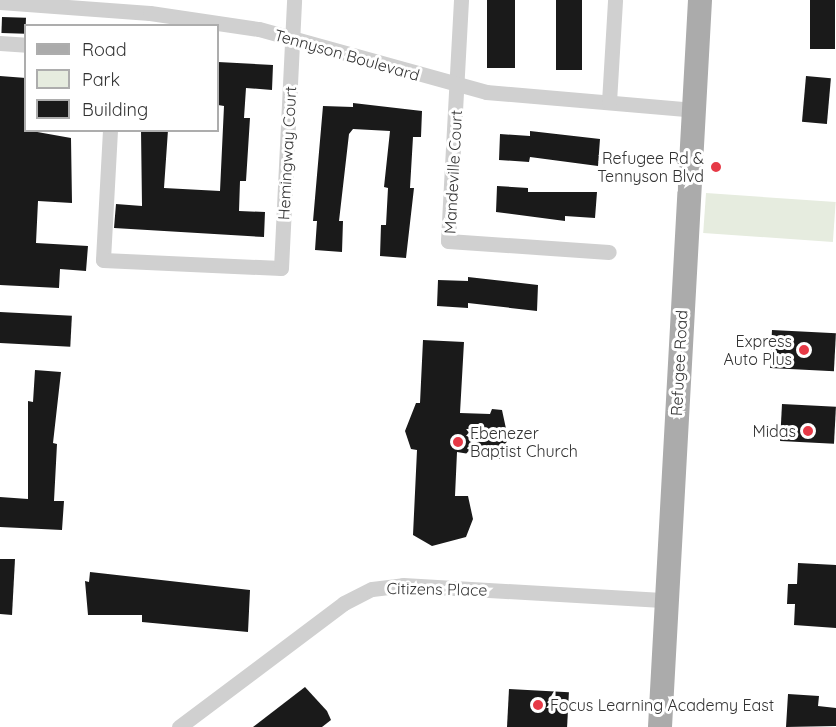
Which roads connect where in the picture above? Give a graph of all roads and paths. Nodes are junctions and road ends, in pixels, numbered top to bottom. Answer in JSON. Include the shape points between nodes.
{"nodes":[{"id":1,"x":294,"y":0,"type":"edge"},
{"id":2,"x":461,"y":0,"type":"edge"},
{"id":3,"x":615,"y":0,"type":"edge"},
{"id":4,"x":700,"y":0,"type":"edge"},
{"id":5,"x":0,"y":2,"type":"edge"},
{"id":6,"x":76,"y":3,"type":"edge"},
{"id":7,"x":116,"y":18,"type":"edge"},
{"id":8,"x":202,"y":24,"type":"edge"},
{"id":9,"x":219,"y":25,"type":"edge"},
{"id":10,"x":292,"y":38,"type":"junction"},
{"id":11,"x":0,"y":44,"type":"edge"},
{"id":12,"x":24,"y":45,"type":"edge"},
{"id":13,"x":457,"y":87,"type":"junction"},
{"id":14,"x":609,"y":102,"type":"junction"},
{"id":15,"x":694,"y":110,"type":"junction"},
{"id":16,"x":110,"y":132,"type":"edge"},
{"id":17,"x":609,"y":252,"type":"dead end"},
{"id":18,"x":667,"y":600,"type":"junction"},
{"id":19,"x":179,"y":727,"type":"edge"},
{"id":20,"x":660,"y":727,"type":"edge"}],
"edges":[{"from":1,"to":10,"type":"street","name":"Hemingway Court"},
{"from":2,"to":13,"type":"street"},
{"from":3,"to":14,"type":"street"},
{"from":4,"to":15,"type":"main road","name":"Refugee Road"},
{"from":5,"to":6,"type":"street","name":"Tennyson Boulevard"},
{"from":6,"to":7,"type":"street","name":"Tennyson Boulevard"},
{"from":7,"to":8,"type":"street","name":"Tennyson Boulevard"},
{"from":9,"to":10,"type":"street","name":"Tennyson Boulevard","via":[[259,28]]},
{"from":10,"to":13,"type":"street","name":"Tennyson Boulevard"},
{"from":10,"to":16,"type":"street","name":"Hemingway Court","via":[[281,268],[103,260]]},
{"from":11,"to":12,"type":"street"},
{"from":13,"to":14,"type":"street","name":"Tennyson Boulevard"},
{"from":13,"to":17,"type":"street","name":"Mandeville Court","via":[[448,241]]},
{"from":14,"to":15,"type":"street","name":"Tennyson Boulevard"},
{"from":15,"to":18,"type":"main road","name":"Refugee Road"},
{"from":18,"to":19,"type":"street","name":"Citizens Place","via":[[403,585],[372,589],[344,603]]},
{"from":18,"to":20,"type":"main road","name":"Refugee Road"}]}
